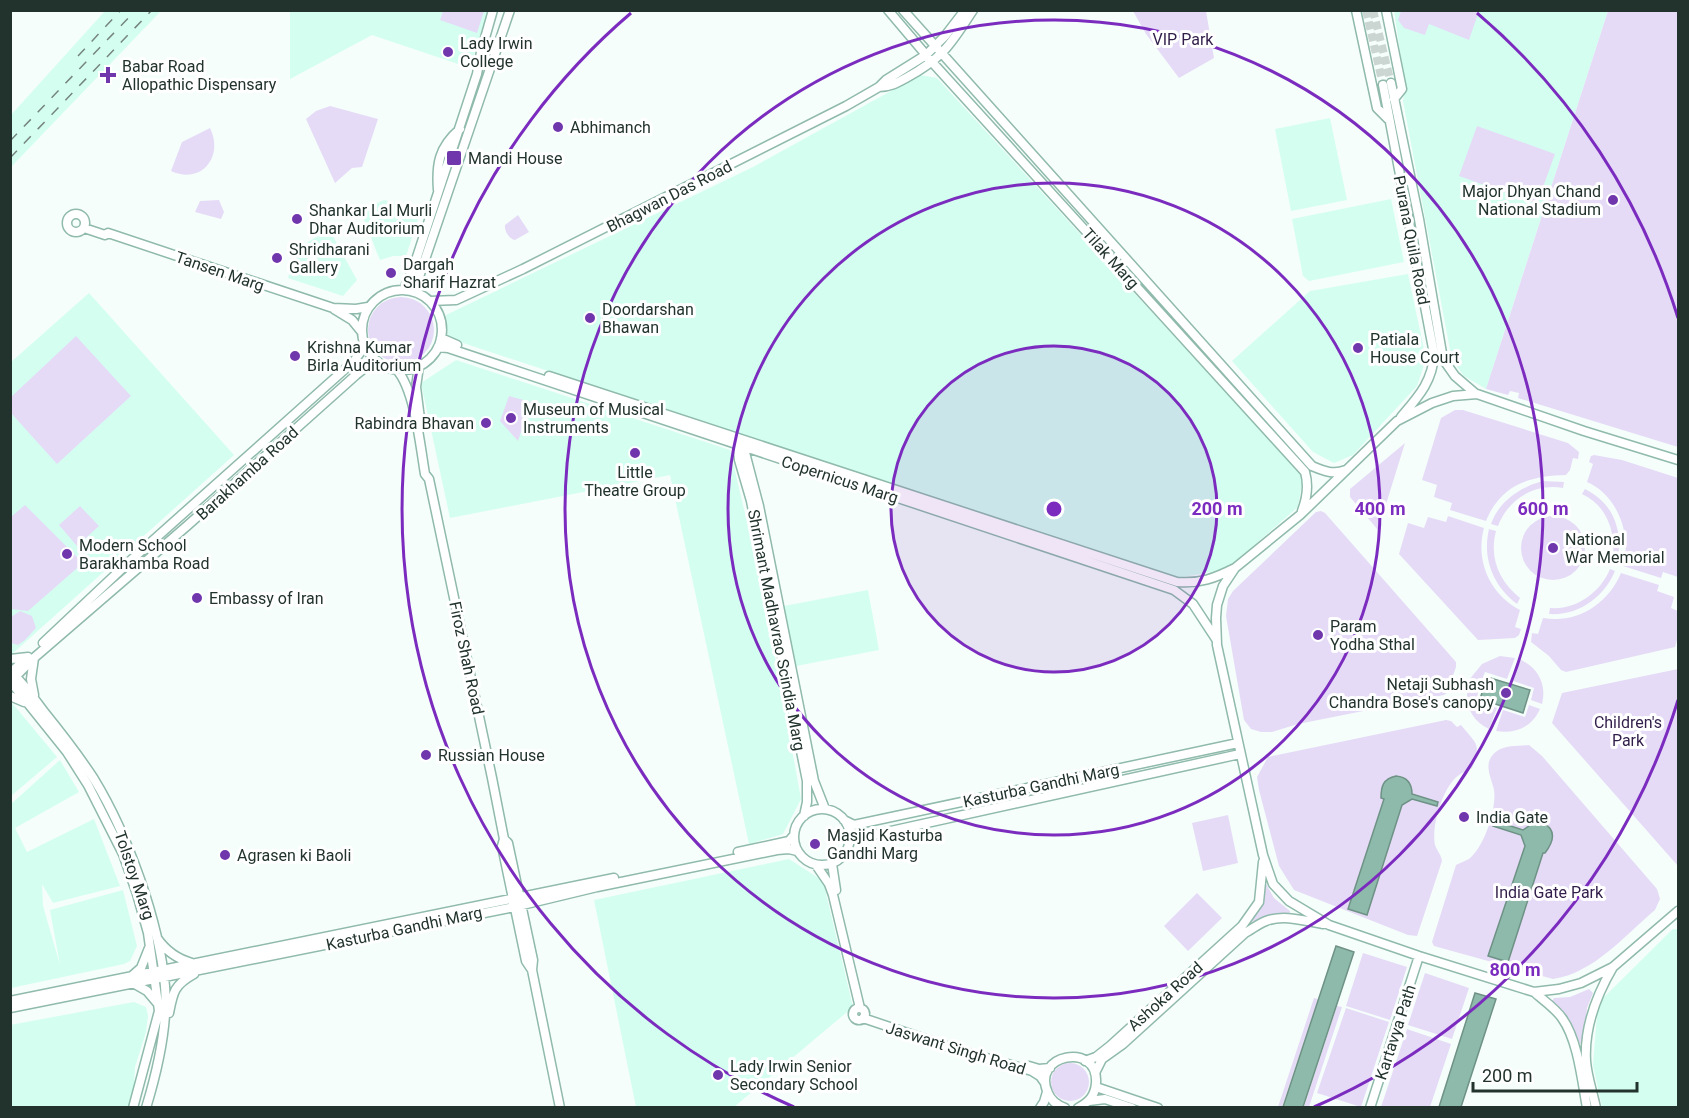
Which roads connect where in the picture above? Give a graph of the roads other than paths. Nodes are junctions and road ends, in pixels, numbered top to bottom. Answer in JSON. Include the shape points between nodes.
{"nodes":[{"id":1,"x":493,"y":10,"type":"edge"},
{"id":2,"x":510,"y":10,"type":"edge"},
{"id":3,"x":888,"y":10,"type":"edge"},
{"id":4,"x":903,"y":10,"type":"edge"},
{"id":5,"x":965,"y":10,"type":"edge"},
{"id":6,"x":973,"y":10,"type":"edge"},
{"id":7,"x":1356,"y":10,"type":"edge"},
{"id":8,"x":1386,"y":10,"type":"edge"},
{"id":9,"x":935,"y":46,"type":"junction"},
{"id":10,"x":942,"y":54,"type":"junction"},
{"id":11,"x":926,"y":55,"type":"junction"},
{"id":12,"x":932,"y":62,"type":"junction"},
{"id":13,"x":1387,"y":84,"type":"tunnel mouth"},
{"id":14,"x":879,"y":87,"type":"junction"},
{"id":15,"x":1390,"y":100,"type":"junction"},
{"id":16,"x":1389,"y":120,"type":"junction"},
{"id":17,"x":85,"y":225,"type":"dead end"},
{"id":18,"x":404,"y":289,"type":"junction"},
{"id":19,"x":416,"y":292,"type":"junction"},
{"id":20,"x":456,"y":300,"type":"junction"},
{"id":21,"x":430,"y":301,"type":"junction"},
{"id":22,"x":368,"y":307,"type":"junction"},
{"id":23,"x":333,"y":308,"type":"junction"},
{"id":24,"x":440,"y":317,"type":"junction"},
{"id":25,"x":361,"y":331,"type":"junction"},
{"id":26,"x":439,"y":343,"type":"junction"},
{"id":27,"x":365,"y":346,"type":"junction"},
{"id":28,"x":378,"y":362,"type":"junction"},
{"id":29,"x":419,"y":366,"type":"junction"},
{"id":30,"x":1449,"y":368,"type":"junction"},
{"id":31,"x":397,"y":370,"type":"junction"},
{"id":32,"x":1432,"y":372,"type":"junction"},
{"id":33,"x":1477,"y":394,"type":"junction"},
{"id":34,"x":1397,"y":422,"type":"junction"},
{"id":35,"x":740,"y":442,"type":"junction"},
{"id":36,"x":1678,"y":460,"type":"edge"},
{"id":37,"x":1350,"y":468,"type":"junction"},
{"id":38,"x":429,"y":479,"type":"junction"},
{"id":39,"x":1300,"y":514,"type":"junction"},
{"id":40,"x":1235,"y":568,"type":"junction"},
{"id":41,"x":1176,"y":586,"type":"junction"},
{"id":42,"x":1217,"y":645,"type":"junction"},
{"id":43,"x":31,"y":657,"type":"junction"},
{"id":44,"x":10,"y":659,"type":"edge"},
{"id":45,"x":12,"y":677,"type":"edge"},
{"id":46,"x":10,"y":696,"type":"edge"},
{"id":47,"x":33,"y":703,"type":"junction"},
{"id":48,"x":1238,"y":743,"type":"junction"},
{"id":49,"x":1240,"y":754,"type":"junction"},
{"id":50,"x":825,"y":809,"type":"junction"},
{"id":51,"x":804,"y":816,"type":"junction"},
{"id":52,"x":844,"y":820,"type":"junction"},
{"id":53,"x":794,"y":836,"type":"junction"},
{"id":54,"x":850,"y":840,"type":"junction"},
{"id":55,"x":797,"y":851,"type":"junction"},
{"id":56,"x":1263,"y":855,"type":"junction"},
{"id":57,"x":831,"y":864,"type":"junction"},
{"id":58,"x":816,"y":865,"type":"junction"},
{"id":59,"x":517,"y":902,"type":"junction"},
{"id":60,"x":1678,"y":911,"type":"edge"},
{"id":61,"x":1678,"y":922,"type":"edge"},
{"id":62,"x":1665,"y":923,"type":"junction"},
{"id":63,"x":1329,"y":925,"type":"junction"},
{"id":64,"x":1243,"y":930,"type":"junction"},
{"id":65,"x":155,"y":935,"type":"junction"},
{"id":66,"x":150,"y":945,"type":"junction"},
{"id":67,"x":1419,"y":956,"type":"junction"},
{"id":68,"x":194,"y":964,"type":"junction"},
{"id":69,"x":1613,"y":967,"type":"junction"},
{"id":70,"x":202,"y":970,"type":"junction"},
{"id":71,"x":159,"y":974,"type":"junction"},
{"id":72,"x":133,"y":979,"type":"junction"},
{"id":73,"x":1534,"y":992,"type":"junction"},
{"id":74,"x":10,"y":1001,"type":"edge"},
{"id":75,"x":159,"y":1005,"type":"junction"},
{"id":76,"x":10,"y":1008,"type":"edge"},
{"id":77,"x":863,"y":1013,"type":"junction"},
{"id":78,"x":1587,"y":1050,"type":"junction"},
{"id":79,"x":1575,"y":1052,"type":"junction"},
{"id":80,"x":158,"y":1054,"type":"junction"},
{"id":81,"x":1085,"y":1060,"type":"junction"},
{"id":82,"x":1050,"y":1068,"type":"junction"},
{"id":83,"x":1095,"y":1073,"type":"junction"},
{"id":84,"x":1045,"y":1083,"type":"junction"},
{"id":85,"x":1096,"y":1087,"type":"junction"},
{"id":86,"x":1047,"y":1092,"type":"junction"},
{"id":87,"x":1089,"y":1101,"type":"junction"},
{"id":88,"x":1059,"y":1106,"type":"edge"},
{"id":89,"x":133,"y":1107,"type":"edge"},
{"id":90,"x":146,"y":1107,"type":"edge"},
{"id":91,"x":560,"y":1107,"type":"edge"},
{"id":92,"x":1040,"y":1107,"type":"edge"},
{"id":93,"x":1046,"y":1107,"type":"edge"},
{"id":94,"x":1078,"y":1107,"type":"edge"},
{"id":95,"x":1132,"y":1107,"type":"edge"},
{"id":96,"x":1158,"y":1107,"type":"edge"},
{"id":97,"x":1370,"y":1107,"type":"edge"},
{"id":98,"x":1587,"y":1107,"type":"edge"},
{"id":99,"x":1596,"y":1107,"type":"edge"}],
"edges":[{"from":1,"to":18,"type":"main road","via":[[460,129]]},
{"from":2,"to":19,"type":"main road"},
{"from":3,"to":11,"type":"main road","name":"Tilak Marg"},
{"from":4,"to":9,"type":"main road","name":"Tilak Marg"},
{"from":5,"to":9,"type":"main road","name":"Bhagwan Das Road"},
{"from":6,"to":10,"type":"main road","name":"Bhagwan Das Road"},
{"from":7,"to":16,"type":"main road","name":"Purana Quila Road","via":[[1377,108]]},
{"from":8,"to":15,"type":"main road","via":[[1402,89]]},
{"from":9,"to":10,"type":"main road","name":"Tilak Marg"},
{"from":9,"to":11,"type":"main road","name":"Bhagwan Das Road"},
{"from":10,"to":12,"type":"main road","name":"Bhagwan Das Road"},
{"from":10,"to":37,"type":"main road","name":"Tilak Marg","via":[[1312,466],[1328,473]]},
{"from":11,"to":12,"type":"main road","name":"Tilak Marg"},
{"from":11,"to":14,"type":"main road","name":"Bhagwan Das Road"},
{"from":12,"to":14,"type":"main road","name":"Bhagwan Das Road","via":[[889,87]]},
{"from":12,"to":39,"type":"main road","name":"Tilak Marg","via":[[1305,472],[1306,499]]},
{"from":13,"to":15,"type":"main road"},
{"from":14,"to":20,"type":"main road","name":"Bhagwan Das Road","via":[[598,232]]},
{"from":15,"to":16,"type":"main road","name":"Purana Quila Road"},
{"from":15,"to":30,"type":"main road","name":"Purana Quila Road","via":[[1419,219],[1443,359]]},
{"from":16,"to":32,"type":"main road","name":"Purana Quila Road","via":[[1434,354]]},
{"from":17,"to":23,"type":"main road","name":"Tansen Marg"},
{"from":18,"to":19,"type":"main road"},
{"from":18,"to":22,"type":"main road","via":[[384,293]]},
{"from":19,"to":21,"type":"main road"},
{"from":20,"to":21,"type":"main road","name":"Bhagwan Das Road"},
{"from":20,"to":24,"type":"main road","name":"Bhagwan Das Road"},
{"from":21,"to":24,"type":"main road"},
{"from":22,"to":23,"type":"main road","name":"Tansen Marg"},
{"from":22,"to":25,"type":"main road"},
{"from":23,"to":25,"type":"main road","name":"Tansen Marg"},
{"from":24,"to":26,"type":"main road"},
{"from":25,"to":27,"type":"main road"},
{"from":26,"to":29,"type":"main road","via":[[430,358]]},
{"from":26,"to":35,"type":"main road","name":"Copernicus Marg"},
{"from":27,"to":28,"type":"main road"},
{"from":27,"to":43,"type":"main road","name":"Barakhamba Road","via":[[354,361],[130,561]]},
{"from":28,"to":31,"type":"main road"},
{"from":28,"to":43,"type":"main road","name":"Barakhamba Road","via":[[356,375],[188,525]]},
{"from":29,"to":31,"type":"main road"},
{"from":29,"to":38,"type":"main road","name":"Firoz Shah Road","via":[[416,391]]},
{"from":30,"to":32,"type":"main road"},
{"from":30,"to":33,"type":"main road","name":"Purana Quila Road"},
{"from":31,"to":38,"type":"main road","name":"Firoz Shah Road","via":[[410,393]]},
{"from":32,"to":34,"type":"main road"},
{"from":33,"to":34,"type":"main road","via":[[1432,403]]},
{"from":33,"to":36,"type":"main road"},
{"from":34,"to":37,"type":"main road"},
{"from":35,"to":41,"type":"main road","name":"Copernicus Marg"},
{"from":35,"to":50,"type":"main road","name":"Shrimant Madhavrao Scindia Marg","via":[[759,506],[814,781]]},
{"from":35,"to":51,"type":"main road","name":"Shrimant Madhavrao Scindia Marg","via":[[807,781]]},
{"from":37,"to":39,"type":"main road"},
{"from":38,"to":59,"type":"main road","name":"Firoz Shah Road","via":[[504,838],[502,846]]},
{"from":39,"to":40,"type":"main road"},
{"from":40,"to":41,"type":"main road","name":"Copernicus Marg","via":[[1213,579]]},
{"from":40,"to":42,"type":"main road","via":[[1217,605]]},
{"from":41,"to":42,"type":"main road","name":"Copernicus Marg","via":[[1198,610]]},
{"from":42,"to":48,"type":"main road"},
{"from":43,"to":44,"type":"main road"},
{"from":43,"to":45,"type":"main road","name":"Barakhamba Road"},
{"from":43,"to":47,"type":"main road"},
{"from":45,"to":47,"type":"main road","name":"Tolstoy Marg"},
{"from":46,"to":47,"type":"main road"},
{"from":47,"to":65,"type":"main road","name":"Tolstoy Marg","via":[[75,751],[114,816]]},
{"from":47,"to":66,"type":"main road","name":"Tolstoy Marg","via":[[106,818],[135,887]]},
{"from":48,"to":49,"type":"main road"},
{"from":48,"to":52,"type":"main road","name":"Kasturba Gandhi Marg","via":[[854,825]]},
{"from":49,"to":54,"type":"main road","name":"Kasturba Gandhi Marg"},
{"from":49,"to":56,"type":"main road"},
{"from":50,"to":51,"type":"main road"},
{"from":50,"to":52,"type":"main road"},
{"from":51,"to":53,"type":"main road"},
{"from":52,"to":54,"type":"main road"},
{"from":53,"to":55,"type":"main road"},
{"from":53,"to":59,"type":"main road","name":"Kasturba Gandhi Marg","via":[[781,843]]},
{"from":54,"to":57,"type":"main road","via":[[844,854]]},
{"from":55,"to":58,"type":"main road"},
{"from":55,"to":59,"type":"main road","name":"Kasturba Gandhi Marg","via":[[777,850]]},
{"from":56,"to":63,"type":"main road","via":[[1273,884],[1289,901]]},
{"from":56,"to":64,"type":"main road","via":[[1259,902]]},
{"from":57,"to":58,"type":"main road"},
{"from":57,"to":77,"type":"main road"},
{"from":58,"to":77,"type":"main road","via":[[830,884]]},
{"from":59,"to":68,"type":"main road","name":"Kasturba Gandhi Marg"},
{"from":59,"to":70,"type":"main road","name":"Kasturba Gandhi Marg"},
{"from":59,"to":91,"type":"main road","name":"Firoz Shah Road","via":[[526,961],[532,970]]},
{"from":60,"to":62,"type":"main road"},
{"from":61,"to":62,"type":"main road"},
{"from":62,"to":69,"type":"main road"},
{"from":63,"to":64,"type":"main road","via":[[1280,919]]},
{"from":63,"to":67,"type":"main road"},
{"from":64,"to":81,"type":"main road","name":"Ashoka Road","via":[[1110,1046]]},
{"from":64,"to":83,"type":"main road","name":"Ashoka Road","via":[[1123,1044],[1102,1059]]},
{"from":65,"to":68,"type":"main road","via":[[177,958]]},
{"from":65,"to":71,"type":"main road","name":"Tolstoy Marg"},
{"from":66,"to":71,"type":"main road","name":"Tolstoy Marg"},
{"from":66,"to":72,"type":"main road"},
{"from":67,"to":73,"type":"main road"},
{"from":67,"to":97,"type":"main road","name":"Kartavya Path"},
{"from":68,"to":71,"type":"main road","name":"Kasturba Gandhi Marg"},
{"from":69,"to":73,"type":"main road","via":[[1581,983]]},
{"from":69,"to":78,"type":"main road","via":[[1592,1009]]},
{"from":70,"to":71,"type":"main road","name":"Kasturba Gandhi Marg"},
{"from":70,"to":80,"type":"main road","via":[[177,985]]},
{"from":71,"to":72,"type":"main road","name":"Kasturba Gandhi Marg"},
{"from":71,"to":75,"type":"main road","name":"Tolstoy Marg"},
{"from":71,"to":80,"type":"main road","name":"Tolstoy Marg","via":[[165,1012]]},
{"from":72,"to":74,"type":"main road","name":"Kasturba Gandhi Marg"},
{"from":72,"to":75,"type":"main road"},
{"from":72,"to":76,"type":"main road","name":"Kasturba Gandhi Marg"},
{"from":73,"to":79,"type":"main road","via":[[1562,1017]]},
{"from":75,"to":89,"type":"main road","name":"Tolstoy Marg"},
{"from":77,"to":82,"type":"main road","name":"Jaswant Singh Road","via":[[976,1051],[1032,1067]]},
{"from":77,"to":84,"type":"main road","name":"Jaswant Singh Road","via":[[958,1050],[1032,1071]]},
{"from":78,"to":79,"type":"main road"},
{"from":78,"to":99,"type":"main road"},
{"from":79,"to":98,"type":"main road"},
{"from":80,"to":90,"type":"main road","name":"Tolstoy Marg"},
{"from":81,"to":82,"type":"main road","via":[[1069,1056]]},
{"from":81,"to":83,"type":"main road"},
{"from":82,"to":84,"type":"main road"},
{"from":83,"to":85,"type":"main road"},
{"from":84,"to":86,"type":"main road"},
{"from":85,"to":87,"type":"main road"},
{"from":85,"to":96,"type":"main road"},
{"from":86,"to":88,"type":"main road"},
{"from":86,"to":92,"type":"main road"},
{"from":87,"to":94,"type":"main road"},
{"from":87,"to":95,"type":"main road","via":[[1097,1098]]},
{"from":88,"to":93,"type":"main road"}]}
